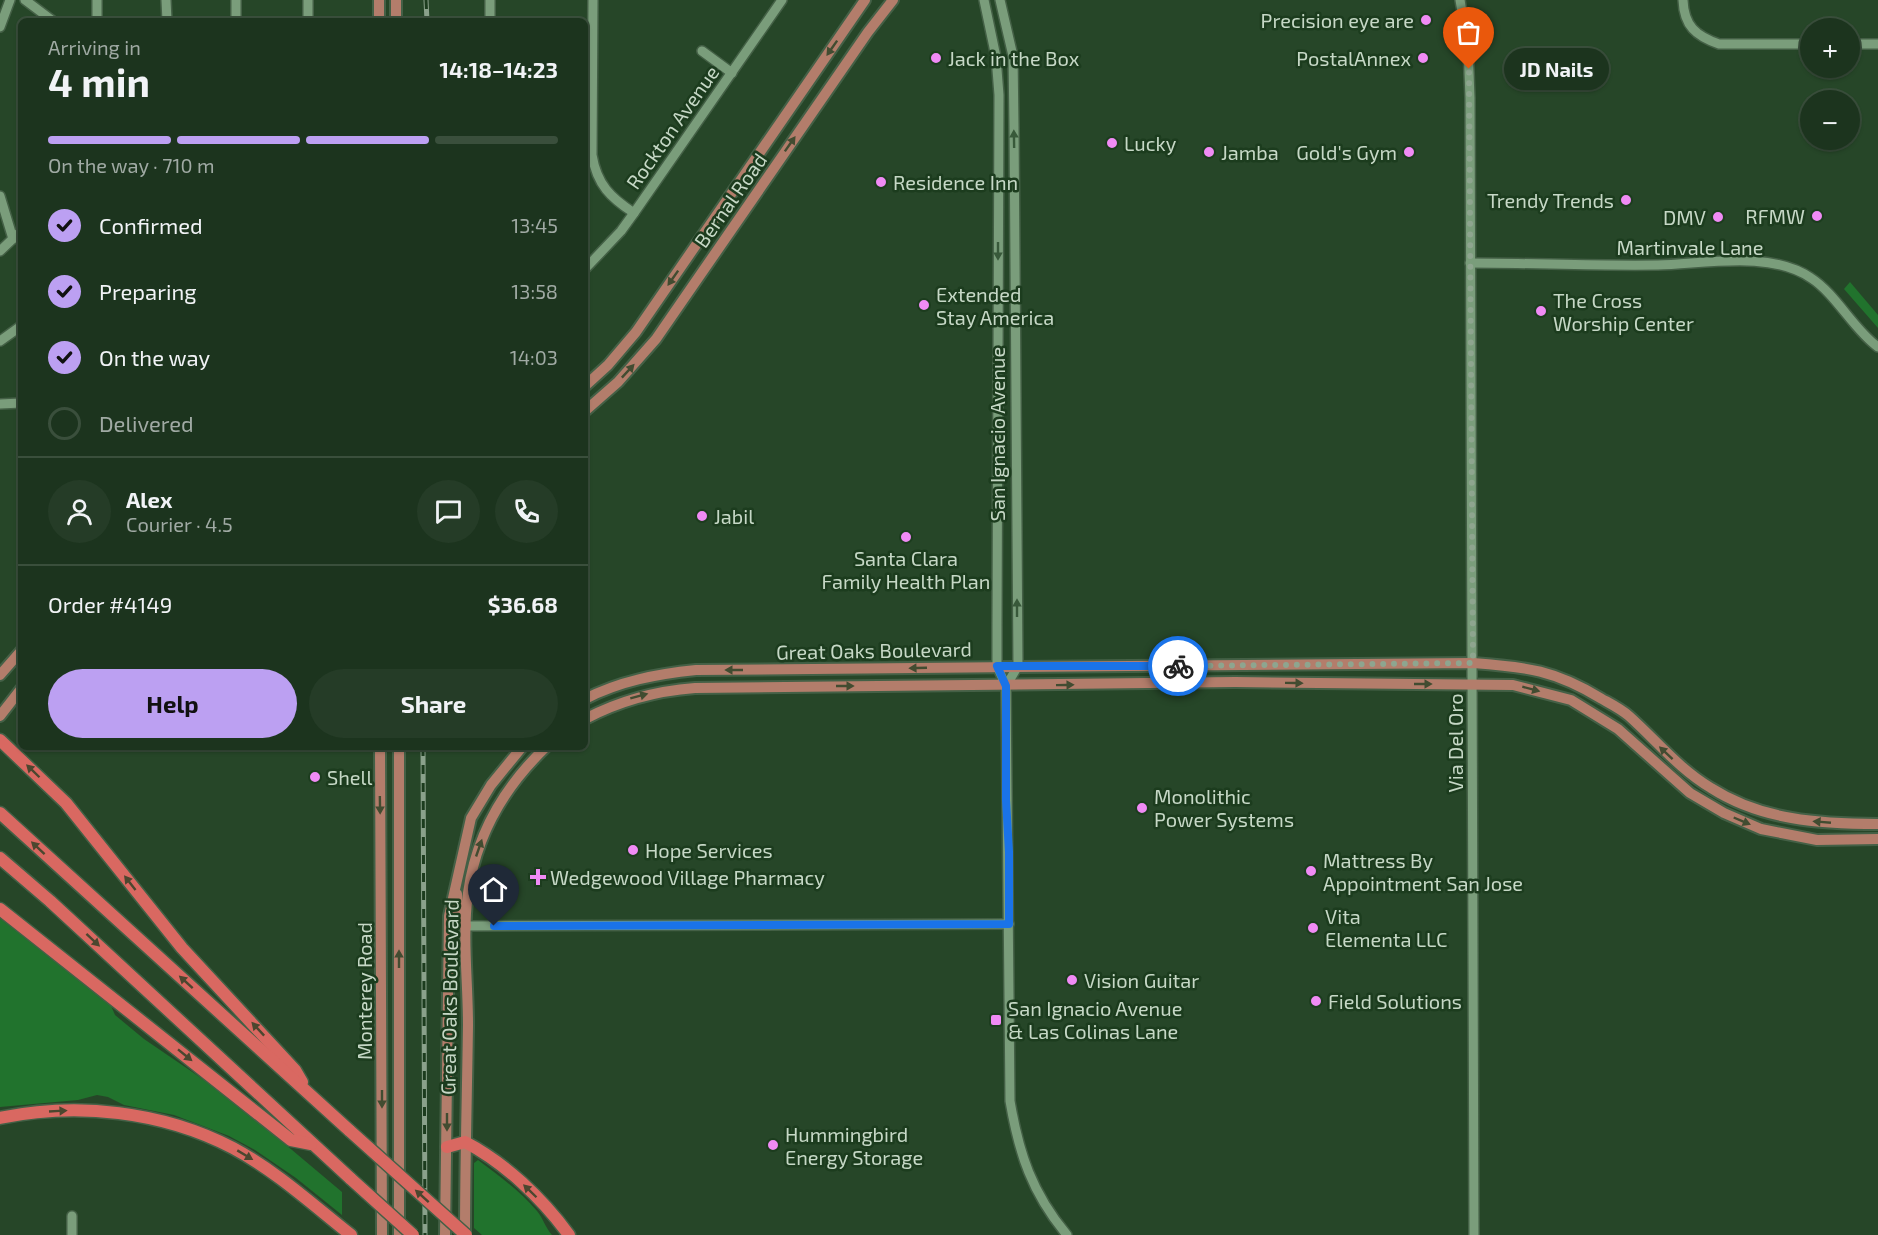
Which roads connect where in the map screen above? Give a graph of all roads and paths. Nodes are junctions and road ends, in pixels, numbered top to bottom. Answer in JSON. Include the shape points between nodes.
{"nodes":[{"id":1,"x":10,"y":0,"type":"edge"},
{"id":2,"x":26,"y":0,"type":"edge"},
{"id":3,"x":97,"y":0,"type":"edge"},
{"id":4,"x":166,"y":0,"type":"edge"},
{"id":5,"x":236,"y":0,"type":"edge"},
{"id":6,"x":308,"y":0,"type":"edge"},
{"id":7,"x":379,"y":0,"type":"edge"},
{"id":8,"x":396,"y":0,"type":"edge"},
{"id":9,"x":490,"y":0,"type":"edge"},
{"id":10,"x":593,"y":0,"type":"edge"},
{"id":11,"x":782,"y":0,"type":"edge"},
{"id":12,"x":865,"y":0,"type":"edge"},
{"id":13,"x":894,"y":0,"type":"edge"},
{"id":14,"x":984,"y":0,"type":"edge"},
{"id":15,"x":1000,"y":0,"type":"edge"},
{"id":16,"x":1460,"y":0,"type":"edge"},
{"id":17,"x":1683,"y":0,"type":"edge"},
{"id":18,"x":49,"y":18,"type":"edge"},
{"id":19,"x":97,"y":18,"type":"edge"},
{"id":20,"x":166,"y":18,"type":"edge"},
{"id":21,"x":236,"y":18,"type":"edge"},
{"id":22,"x":308,"y":18,"type":"edge"},
{"id":23,"x":379,"y":18,"type":"edge"},
{"id":24,"x":396,"y":18,"type":"edge"},
{"id":25,"x":490,"y":18,"type":"edge"},
{"id":26,"x":0,"y":27,"type":"edge"},
{"id":27,"x":1800,"y":44,"type":"edge"},
{"id":28,"x":1860,"y":44,"type":"edge"},
{"id":29,"x":1878,"y":44,"type":"edge"},
{"id":30,"x":702,"y":51,"type":"dead end"},
{"id":31,"x":732,"y":73,"type":"junction"},
{"id":32,"x":998,"y":192,"type":"junction"},
{"id":33,"x":0,"y":196,"type":"edge"},
{"id":34,"x":1014,"y":197,"type":"junction"},
{"id":35,"x":634,"y":213,"type":"junction"},
{"id":36,"x":18,"y":234,"type":"edge"},
{"id":37,"x":13,"y":238,"type":"junction"},
{"id":38,"x":0,"y":251,"type":"edge"},
{"id":39,"x":1470,"y":263,"type":"junction"},
{"id":40,"x":588,"y":266,"type":"edge"},
{"id":41,"x":18,"y":328,"type":"edge"},
{"id":42,"x":0,"y":341,"type":"edge"},
{"id":43,"x":1878,"y":347,"type":"edge"},
{"id":44,"x":588,"y":384,"type":"edge"},
{"id":45,"x":18,"y":403,"type":"edge"},
{"id":46,"x":0,"y":404,"type":"edge"},
{"id":47,"x":588,"y":408,"type":"edge"},
{"id":48,"x":18,"y":654,"type":"edge"},
{"id":49,"x":1473,"y":663,"type":"junction"},
{"id":50,"x":1242,"y":665,"type":"junction"},
{"id":51,"x":997,"y":666,"type":"junction"},
{"id":52,"x":1018,"y":666,"type":"junction"},
{"id":53,"x":793,"y":670,"type":"junction"},
{"id":54,"x":0,"y":675,"type":"edge"},
{"id":55,"x":1235,"y":682,"type":"junction"},
{"id":56,"x":1473,"y":683,"type":"junction"},
{"id":57,"x":793,"y":686,"type":"junction"},
{"id":58,"x":1006,"y":686,"type":"junction"},
{"id":59,"x":18,"y":694,"type":"edge"},
{"id":60,"x":588,"y":698,"type":"edge"},
{"id":61,"x":0,"y":716,"type":"edge"},
{"id":62,"x":588,"y":718,"type":"edge"},
{"id":63,"x":0,"y":740,"type":"edge"},
{"id":64,"x":380,"y":750,"type":"edge"},
{"id":65,"x":399,"y":750,"type":"edge"},
{"id":66,"x":520,"y":750,"type":"edge"},
{"id":67,"x":543,"y":750,"type":"edge"},
{"id":68,"x":2,"y":815,"type":"edge"},
{"id":69,"x":1878,"y":824,"type":"edge"},
{"id":70,"x":1878,"y":839,"type":"edge"},
{"id":71,"x":0,"y":858,"type":"edge"},
{"id":72,"x":454,"y":888,"type":"junction"},
{"id":73,"x":0,"y":909,"type":"edge"},
{"id":74,"x":1009,"y":924,"type":"junction"},
{"id":75,"x":466,"y":926,"type":"junction"},
{"id":76,"x":307,"y":1092,"type":"junction"},
{"id":77,"x":0,"y":1118,"type":"edge"},
{"id":78,"x":465,"y":1142,"type":"junction"},
{"id":79,"x":311,"y":1144,"type":"junction"},
{"id":80,"x":447,"y":1147,"type":"junction"},
{"id":81,"x":72,"y":1216,"type":"dead end"},
{"id":82,"x":350,"y":1234,"type":"edge"},
{"id":83,"x":72,"y":1235,"type":"edge"},
{"id":84,"x":382,"y":1235,"type":"edge"},
{"id":85,"x":399,"y":1235,"type":"edge"},
{"id":86,"x":412,"y":1235,"type":"edge"},
{"id":87,"x":445,"y":1235,"type":"edge"},
{"id":88,"x":466,"y":1235,"type":"edge"},
{"id":89,"x":569,"y":1235,"type":"edge"},
{"id":90,"x":1067,"y":1235,"type":"edge"},
{"id":91,"x":1474,"y":1235,"type":"edge"}],
"edges":[{"from":1,"to":26,"type":"street"},
{"from":2,"to":18,"type":"street"},
{"from":3,"to":19,"type":"street"},
{"from":4,"to":20,"type":"street"},
{"from":5,"to":21,"type":"street"},
{"from":6,"to":22,"type":"street"},
{"from":7,"to":23,"type":"main road"},
{"from":8,"to":24,"type":"main road"},
{"from":9,"to":25,"type":"street"},
{"from":10,"to":35,"type":"street","via":[[592,156],[605,189]]},
{"from":11,"to":31,"type":"street","name":"Rockton Avenue"},
{"from":12,"to":44,"type":"main road","name":"Bernal Road","one_way":true,"via":[[636,332]]},
{"from":47,"to":13,"type":"main road","name":"Bernal Road","one_way":true,"via":[[656,339],[861,41]]},
{"from":14,"to":32,"type":"street","name":"San Ignacio Avenue","via":[[999,95]]},
{"from":34,"to":15,"type":"street","name":"San Ignacio Avenue","one_way":true,"via":[[1013,56]]},
{"from":16,"to":39,"type":"street","name":"Via Del Oro","via":[[1469,69]]},
{"from":17,"to":27,"type":"street","via":[[1693,33],[1708,40],[1719,44]]},
{"from":28,"to":29,"type":"street"},
{"from":30,"to":31,"type":"street"},
{"from":31,"to":35,"type":"street","name":"Rockton Avenue"},
{"from":32,"to":34,"type":"street"},
{"from":32,"to":51,"type":"street","name":"San Ignacio Avenue","one_way":true},
{"from":33,"to":37,"type":"street"},
{"from":52,"to":34,"type":"street","name":"San Ignacio Avenue","one_way":true},
{"from":35,"to":40,"type":"street","name":"Rockton Avenue"},
{"from":36,"to":37,"type":"street"},
{"from":37,"to":38,"type":"street"},
{"from":39,"to":43,"type":"street","name":"Martinvale Lane","via":[[1763,262],[1811,278]]},
{"from":39,"to":49,"type":"street","name":"Via Del Oro"},
{"from":41,"to":42,"type":"street"},
{"from":45,"to":46,"type":"street"},
{"from":48,"to":54,"type":"main road"},
{"from":49,"to":50,"type":"main road","name":"Great Oaks Boulevard"},
{"from":49,"to":56,"type":"street","name":"Via Del Oro"},
{"from":69,"to":49,"type":"main road","name":"Great Oaks Boulevard","one_way":true,"via":[[1819,822],[1766,813],[1732,800],[1665,753],[1628,715],[1579,685],[1555,674]]},
{"from":50,"to":52,"type":"main road","name":"Great Oaks Boulevard"},
{"from":50,"to":55,"type":"main road"},
{"from":51,"to":52,"type":"main road","name":"Great Oaks Boulevard"},
{"from":51,"to":53,"type":"main road","name":"Great Oaks Boulevard","one_way":true},
{"from":51,"to":58,"type":"street","name":"San Ignacio Avenue"},
{"from":52,"to":58,"type":"street"},
{"from":53,"to":57,"type":"main road"},
{"from":53,"to":60,"type":"main road","name":"Great Oaks Boulevard","one_way":true,"via":[[657,674]]},
{"from":55,"to":56,"type":"main road","name":"Great Oaks Boulevard","one_way":true},
{"from":58,"to":55,"type":"main road","name":"Great Oaks Boulevard","one_way":true},
{"from":56,"to":70,"type":"main road","name":"Great Oaks Boulevard","one_way":true,"via":[[1513,685],[1571,700],[1618,729],[1690,793],[1761,829],[1817,840]]},
{"from":56,"to":91,"type":"street","name":"Via Del Oro"},
{"from":57,"to":58,"type":"main road","name":"Great Oaks Boulevard","one_way":true},
{"from":62,"to":57,"type":"main road","name":"Great Oaks Boulevard","one_way":true,"via":[[625,700],[673,689]]},
{"from":58,"to":74,"type":"street","name":"San Ignacio Avenue"},
{"from":59,"to":61,"type":"main road"},
{"from":76,"to":63,"type":"highway","one_way":true,"via":[[295,1070],[175,939],[66,803]]},
{"from":64,"to":84,"type":"main road","name":"Monterey Road","one_way":true},
{"from":85,"to":65,"type":"main road","name":"Monterey Road","one_way":true},
{"from":66,"to":72,"type":"main road","name":"Great Oaks Boulevard","via":[[471,818]]},
{"from":75,"to":67,"type":"main road","name":"Great Oaks Boulevard","one_way":true,"via":[[472,870],[488,824],[510,787]]},
{"from":76,"to":68,"type":"highway","one_way":true},
{"from":71,"to":79,"type":"highway","one_way":true},
{"from":72,"to":75,"type":"main road","via":[[458,919]]},
{"from":72,"to":80,"type":"main road","name":"Great Oaks Boulevard","one_way":true,"via":[[449,916]]},
{"from":73,"to":79,"type":"highway","one_way":true,"via":[[291,1140]]},
{"from":74,"to":75,"type":"street"},
{"from":74,"to":90,"type":"street","name":"San Ignacio Avenue","via":[[1010,1101],[1016,1138],[1043,1203]]},
{"from":75,"to":78,"type":"main road","name":"Great Oaks Boulevard"},
{"from":88,"to":76,"type":"highway","one_way":true,"bridge":true},
{"from":77,"to":82,"type":"highway","one_way":true,"via":[[59,1110],[94,1111],[149,1118],[194,1131],[253,1160]]},
{"from":78,"to":80,"type":"highway"},
{"from":78,"to":88,"type":"main road","name":"Great Oaks Boulevard"},
{"from":89,"to":78,"type":"highway","one_way":true,"via":[[516,1178]]},
{"from":79,"to":86,"type":"highway","bridge":true},
{"from":80,"to":87,"type":"main road","name":"Great Oaks Boulevard"},
{"from":81,"to":83,"type":"street"}]}
